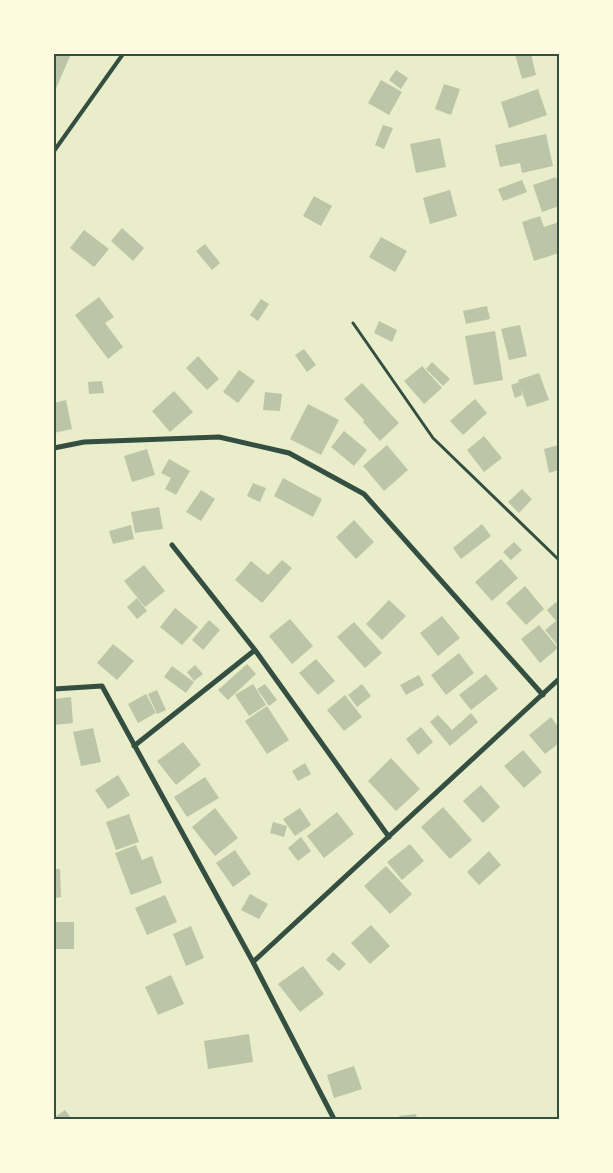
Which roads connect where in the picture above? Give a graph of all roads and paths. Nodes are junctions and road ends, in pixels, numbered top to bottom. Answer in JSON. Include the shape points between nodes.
{"nodes":[{"id":1,"x":123,"y":54,"type":"edge"},
{"id":2,"x":54,"y":151,"type":"edge"},
{"id":3,"x":353,"y":323,"type":"dead end"},
{"id":4,"x":54,"y":448,"type":"edge"},
{"id":5,"x":172,"y":545,"type":"dead end"},
{"id":6,"x":559,"y":560,"type":"edge"},
{"id":7,"x":255,"y":650,"type":"junction"},
{"id":8,"x":559,"y":679,"type":"edge"},
{"id":9,"x":54,"y":689,"type":"edge"},
{"id":10,"x":542,"y":694,"type":"junction"},
{"id":11,"x":134,"y":746,"type":"junction"},
{"id":12,"x":389,"y":837,"type":"junction"},
{"id":13,"x":253,"y":962,"type":"junction"},
{"id":14,"x":334,"y":1119,"type":"edge"}],
"edges":[{"from":1,"to":2,"type":"lane"},
{"from":3,"to":6,"type":"path","via":[[433,438]]},
{"from":4,"to":10,"type":"street","via":[[84,442],[220,437],[289,453],[364,494]]},
{"from":5,"to":7,"type":"street"},
{"from":7,"to":11,"type":"street"},
{"from":7,"to":12,"type":"street"},
{"from":8,"to":10,"type":"street"},
{"from":9,"to":11,"type":"street","via":[[102,686]]},
{"from":10,"to":12,"type":"street"},
{"from":11,"to":13,"type":"street"},
{"from":12,"to":13,"type":"street"},
{"from":13,"to":14,"type":"street"}]}
